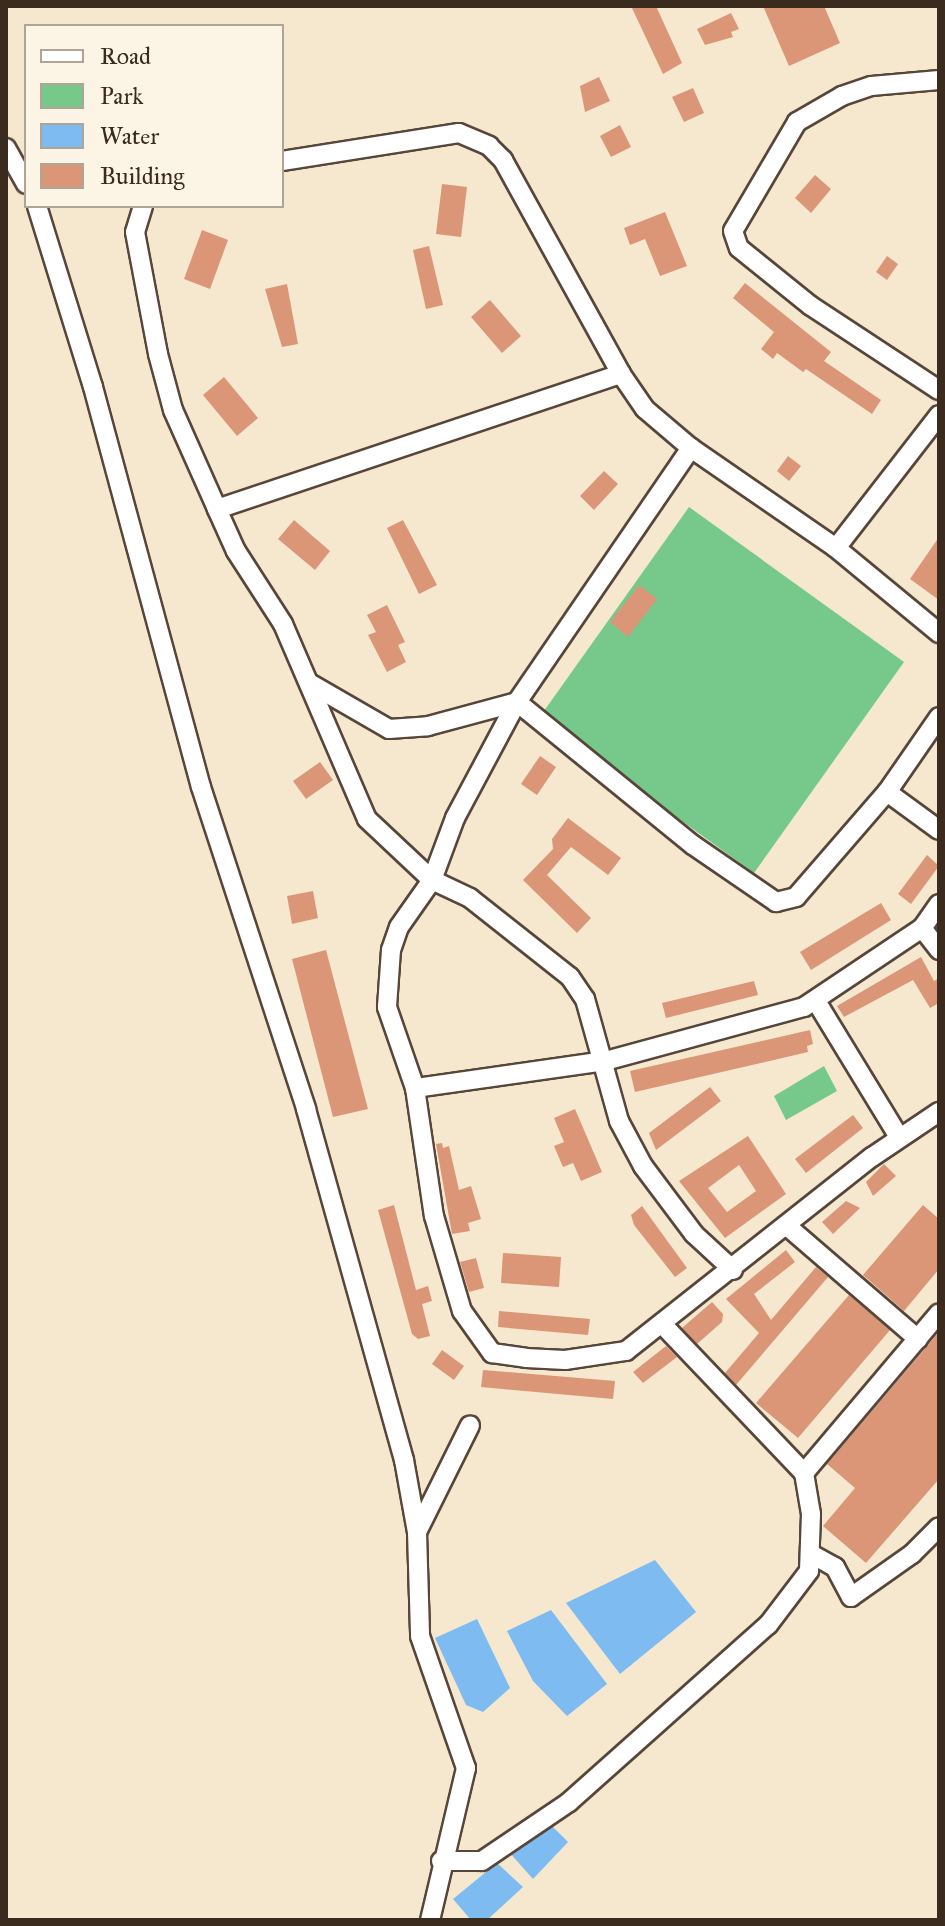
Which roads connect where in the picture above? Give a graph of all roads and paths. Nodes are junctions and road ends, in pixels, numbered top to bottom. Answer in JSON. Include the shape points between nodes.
{"nodes":[{"id":1,"x":939,"y":80,"type":"edge"},
{"id":2,"x":6,"y":148,"type":"edge"},
{"id":3,"x":284,"y":161,"type":"edge"},
{"id":4,"x":24,"y":180,"type":"edge"},
{"id":5,"x":38,"y":208,"type":"edge"},
{"id":6,"x":142,"y":208,"type":"edge"},
{"id":7,"x":621,"y":374,"type":"junction"},
{"id":8,"x":939,"y":390,"type":"edge"},
{"id":9,"x":939,"y":415,"type":"edge"},
{"id":10,"x":691,"y":448,"type":"junction"},
{"id":11,"x":217,"y":509,"type":"junction"},
{"id":12,"x":836,"y":548,"type":"junction"},
{"id":13,"x":939,"y":633,"type":"edge"},
{"id":14,"x":311,"y":684,"type":"junction"},
{"id":15,"x":517,"y":702,"type":"junction"},
{"id":16,"x":939,"y":717,"type":"edge"},
{"id":17,"x":887,"y":792,"type":"junction"},
{"id":18,"x":939,"y":830,"type":"edge"},
{"id":19,"x":432,"y":880,"type":"junction"},
{"id":20,"x":939,"y":904,"type":"edge"},
{"id":21,"x":922,"y":928,"type":"junction"},
{"id":22,"x":939,"y":950,"type":"edge"},
{"id":23,"x":816,"y":1001,"type":"junction"},
{"id":24,"x":605,"y":1061,"type":"junction"},
{"id":25,"x":415,"y":1088,"type":"junction"},
{"id":26,"x":939,"y":1112,"type":"edge"},
{"id":27,"x":899,"y":1137,"type":"junction"},
{"id":28,"x":787,"y":1226,"type":"junction"},
{"id":29,"x":733,"y":1270,"type":"junction"},
{"id":30,"x":939,"y":1313,"type":"edge"},
{"id":31,"x":663,"y":1325,"type":"junction"},
{"id":32,"x":918,"y":1339,"type":"junction"},
{"id":33,"x":470,"y":1425,"type":"dead end"},
{"id":34,"x":804,"y":1473,"type":"junction"},
{"id":35,"x":939,"y":1527,"type":"edge"},
{"id":36,"x":417,"y":1532,"type":"junction"},
{"id":37,"x":813,"y":1555,"type":"junction"},
{"id":38,"x":441,"y":1861,"type":"junction"},
{"id":39,"x":430,"y":1920,"type":"edge"}],
"edges":[{"from":1,"to":8,"type":"street","via":[[871,86],[797,122],[733,231],[739,248],[811,306]]},
{"from":2,"to":4,"type":"street"},
{"from":3,"to":7,"type":"street","via":[[459,133],[489,146],[503,160]]},
{"from":5,"to":36,"type":"street","via":[[97,401],[201,787],[306,1109],[404,1460]]},
{"from":6,"to":11,"type":"street","via":[[135,232],[158,354],[173,410]]},
{"from":7,"to":10,"type":"street","via":[[645,409]]},
{"from":7,"to":11,"type":"street"},
{"from":9,"to":12,"type":"street"},
{"from":10,"to":12,"type":"street"},
{"from":10,"to":15,"type":"street"},
{"from":11,"to":14,"type":"street"},
{"from":12,"to":13,"type":"street"},
{"from":14,"to":15,"type":"street","via":[[389,729],[428,726]]},
{"from":14,"to":19,"type":"street","via":[[367,819]]},
{"from":15,"to":17,"type":"street","via":[[693,845],[776,902],[796,897]]},
{"from":15,"to":19,"type":"street","via":[[441,846]]},
{"from":16,"to":17,"type":"street"},
{"from":17,"to":18,"type":"street"},
{"from":19,"to":24,"type":"street","via":[[470,898],[570,977],[585,999]]},
{"from":19,"to":25,"type":"street","via":[[399,927],[387,975],[392,1026],[410,1061]]},
{"from":20,"to":21,"type":"street"},
{"from":21,"to":22,"type":"street"},
{"from":21,"to":23,"type":"street"},
{"from":23,"to":24,"type":"street"},
{"from":23,"to":27,"type":"street"},
{"from":24,"to":25,"type":"street"},
{"from":24,"to":29,"type":"street","via":[[619,1121],[643,1166],[694,1234]]},
{"from":25,"to":31,"type":"street","via":[[424,1172],[452,1281],[474,1334],[492,1353],[565,1360],[604,1357],[626,1351]]},
{"from":26,"to":27,"type":"street"},
{"from":27,"to":28,"type":"street"},
{"from":28,"to":29,"type":"street"},
{"from":28,"to":32,"type":"street"},
{"from":29,"to":31,"type":"street"},
{"from":30,"to":32,"type":"street"},
{"from":31,"to":34,"type":"street"},
{"from":32,"to":34,"type":"street"},
{"from":33,"to":36,"type":"street"},
{"from":34,"to":37,"type":"street"},
{"from":35,"to":37,"type":"street","via":[[912,1554],[851,1597],[835,1567]]},
{"from":36,"to":38,"type":"street","via":[[420,1636],[466,1768],[465,1788]]},
{"from":37,"to":38,"type":"street","via":[[798,1589],[768,1625],[569,1802],[482,1861]]},
{"from":38,"to":39,"type":"street"}]}
